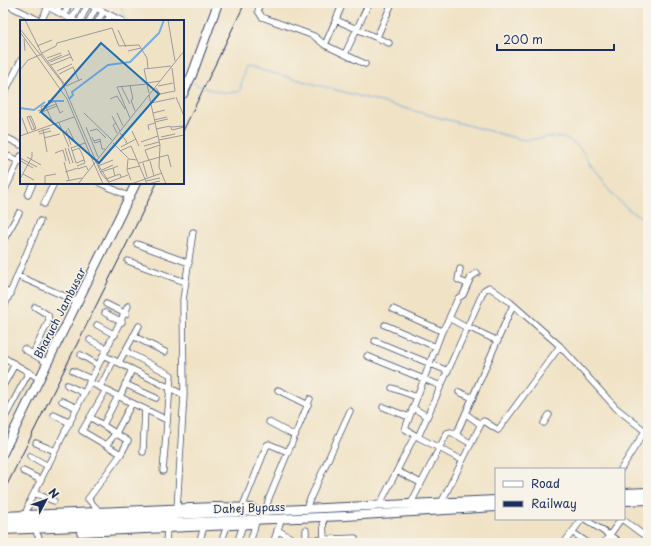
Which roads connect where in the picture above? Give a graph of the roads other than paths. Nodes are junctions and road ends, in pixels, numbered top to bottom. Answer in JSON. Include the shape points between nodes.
{"nodes":[{"id":1,"x":4,"y":3,"type":"edge"},
{"id":2,"x":40,"y":3,"type":"edge"},
{"id":3,"x":61,"y":3,"type":"edge"},
{"id":4,"x":70,"y":3,"type":"edge"},
{"id":5,"x":80,"y":3,"type":"edge"},
{"id":6,"x":218,"y":3,"type":"edge"},
{"id":7,"x":260,"y":3,"type":"edge"},
{"id":8,"x":343,"y":3,"type":"edge"},
{"id":9,"x":369,"y":3,"type":"edge"},
{"id":10,"x":392,"y":3,"type":"edge"},
{"id":11,"x":87,"y":4,"type":"edge"},
{"id":12,"x":49,"y":5,"type":"edge"},
{"id":13,"x":96,"y":8,"type":"junction"},
{"id":14,"x":57,"y":12,"type":"junction"},
{"id":15,"x":103,"y":12,"type":"junction"},
{"id":16,"x":64,"y":15,"type":"junction"},
{"id":17,"x":110,"y":15,"type":"junction"},
{"id":18,"x":39,"y":20,"type":"edge"},
{"id":19,"x":42,"y":20,"type":"edge"},
{"id":20,"x":74,"y":20,"type":"edge"},
{"id":21,"x":80,"y":20,"type":"edge"},
{"id":22,"x":90,"y":20,"type":"edge"},
{"id":23,"x":99,"y":20,"type":"edge"},
{"id":24,"x":108,"y":20,"type":"edge"},
{"id":25,"x":118,"y":20,"type":"edge"},
{"id":26,"x":336,"y":20,"type":"junction"},
{"id":27,"x":356,"y":29,"type":"junction"},
{"id":28,"x":377,"y":37,"type":"junction"},
{"id":29,"x":390,"y":43,"type":"dead end"},
{"id":30,"x":325,"y":45,"type":"junction"},
{"id":31,"x":345,"y":54,"type":"junction"},
{"id":32,"x":20,"y":64,"type":"edge"},
{"id":33,"x":365,"y":64,"type":"dead end"},
{"id":34,"x":184,"y":92,"type":"edge"},
{"id":35,"x":3,"y":96,"type":"edge"},
{"id":36,"x":3,"y":136,"type":"edge"},
{"id":37,"x":20,"y":144,"type":"edge"},
{"id":38,"x":3,"y":154,"type":"edge"},
{"id":39,"x":20,"y":160,"type":"edge"},
{"id":40,"x":33,"y":184,"type":"edge"},
{"id":41,"x":54,"y":184,"type":"edge"},
{"id":42,"x":136,"y":184,"type":"edge"},
{"id":43,"x":113,"y":185,"type":"edge"},
{"id":44,"x":3,"y":194,"type":"edge"},
{"id":45,"x":28,"y":195,"type":"dead end"},
{"id":46,"x":130,"y":197,"type":"junction"},
{"id":47,"x":44,"y":204,"type":"dead end"},
{"id":48,"x":19,"y":213,"type":"dead end"},
{"id":49,"x":40,"y":221,"type":"dead end"},
{"id":50,"x":193,"y":232,"type":"dead end"},
{"id":51,"x":3,"y":241,"type":"edge"},
{"id":52,"x":137,"y":244,"type":"dead end"},
{"id":53,"x":128,"y":261,"type":"dead end"},
{"id":54,"x":188,"y":262,"type":"junction"},
{"id":55,"x":460,"y":269,"type":"dead end"},
{"id":56,"x":477,"y":273,"type":"dead end"},
{"id":57,"x":18,"y":276,"type":"junction"},
{"id":58,"x":185,"y":282,"type":"junction"},
{"id":59,"x":468,"y":284,"type":"junction"},
{"id":60,"x":3,"y":290,"type":"edge"},
{"id":61,"x":11,"y":294,"type":"junction"},
{"id":62,"x":78,"y":302,"type":"junction"},
{"id":63,"x":106,"y":304,"type":"dead end"},
{"id":64,"x":513,"y":305,"type":"junction"},
{"id":65,"x":128,"y":306,"type":"dead end"},
{"id":66,"x":35,"y":307,"type":"dead end"},
{"id":67,"x":393,"y":309,"type":"dead end"},
{"id":68,"x":3,"y":310,"type":"edge"},
{"id":69,"x":105,"y":313,"type":"dead end"},
{"id":70,"x":126,"y":314,"type":"junction"},
{"id":71,"x":449,"y":319,"type":"junction"},
{"id":72,"x":122,"y":322,"type":"junction"},
{"id":73,"x":97,"y":325,"type":"dead end"},
{"id":74,"x":385,"y":325,"type":"dead end"},
{"id":75,"x":139,"y":326,"type":"dead end"},
{"id":76,"x":468,"y":328,"type":"junction"},
{"id":77,"x":442,"y":331,"type":"junction"},
{"id":78,"x":115,"y":335,"type":"junction"},
{"id":79,"x":133,"y":336,"type":"junction"},
{"id":80,"x":90,"y":340,"type":"dead end"},
{"id":81,"x":375,"y":341,"type":"dead end"},
{"id":82,"x":498,"y":341,"type":"junction"},
{"id":83,"x":560,"y":346,"type":"junction"},
{"id":84,"x":436,"y":347,"type":"junction"},
{"id":85,"x":24,"y":349,"type":"dead end"},
{"id":86,"x":107,"y":349,"type":"junction"},
{"id":87,"x":126,"y":351,"type":"junction"},
{"id":88,"x":165,"y":352,"type":"dead end"},
{"id":89,"x":33,"y":354,"type":"junction"},
{"id":90,"x":81,"y":355,"type":"dead end"},
{"id":91,"x":104,"y":355,"type":"junction"},
{"id":92,"x":3,"y":356,"type":"edge"},
{"id":93,"x":367,"y":356,"type":"dead end"},
{"id":94,"x":117,"y":361,"type":"junction"},
{"id":95,"x":48,"y":363,"type":"junction"},
{"id":96,"x":15,"y":364,"type":"junction"},
{"id":97,"x":430,"y":364,"type":"junction"},
{"id":98,"x":98,"y":365,"type":"junction"},
{"id":99,"x":132,"y":369,"type":"junction"},
{"id":100,"x":73,"y":371,"type":"dead end"},
{"id":101,"x":448,"y":371,"type":"junction"},
{"id":102,"x":29,"y":372,"type":"junction"},
{"id":103,"x":40,"y":379,"type":"junction"},
{"id":104,"x":424,"y":379,"type":"junction"},
{"id":105,"x":90,"y":381,"type":"junction"},
{"id":106,"x":125,"y":384,"type":"junction"},
{"id":107,"x":67,"y":385,"type":"dead end"},
{"id":108,"x":3,"y":386,"type":"edge"},
{"id":109,"x":441,"y":386,"type":"junction"},
{"id":110,"x":169,"y":387,"type":"junction"},
{"id":111,"x":392,"y":388,"type":"dead end"},
{"id":112,"x":103,"y":389,"type":"junction"},
{"id":113,"x":278,"y":390,"type":"dead end"},
{"id":114,"x":459,"y":392,"type":"dead end"},
{"id":115,"x":84,"y":393,"type":"junction"},
{"id":116,"x":184,"y":395,"type":"junction"},
{"id":117,"x":119,"y":396,"type":"junction"},
{"id":118,"x":417,"y":397,"type":"junction"},
{"id":119,"x":156,"y":398,"type":"dead end"},
{"id":120,"x":473,"y":398,"type":"junction"},
{"id":121,"x":62,"y":401,"type":"dead end"},
{"id":122,"x":132,"y":403,"type":"junction"},
{"id":123,"x":383,"y":407,"type":"dead end"},
{"id":124,"x":77,"y":408,"type":"junction"},
{"id":125,"x":413,"y":408,"type":"junction"},
{"id":126,"x":145,"y":409,"type":"junction"},
{"id":127,"x":350,"y":411,"type":"dead end"},
{"id":128,"x":466,"y":414,"type":"junction"},
{"id":129,"x":54,"y":415,"type":"dead end"},
{"id":130,"x":549,"y":415,"type":"dead end"},
{"id":131,"x":427,"y":416,"type":"junction"},
{"id":132,"x":90,"y":417,"type":"junction"},
{"id":133,"x":409,"y":417,"type":"junction"},
{"id":134,"x":167,"y":420,"type":"junction"},
{"id":135,"x":3,"y":421,"type":"edge"},
{"id":136,"x":269,"y":422,"type":"dead end"},
{"id":137,"x":70,"y":423,"type":"junction"},
{"id":138,"x":544,"y":423,"type":"dead end"},
{"id":139,"x":480,"y":424,"type":"junction"},
{"id":140,"x":103,"y":425,"type":"junction"},
{"id":141,"x":647,"y":431,"type":"edge"},
{"id":142,"x":116,"y":433,"type":"junction"},
{"id":143,"x":456,"y":435,"type":"junction"},
{"id":144,"x":295,"y":436,"type":"junction"},
{"id":145,"x":416,"y":436,"type":"junction"},
{"id":146,"x":6,"y":439,"type":"edge"},
{"id":147,"x":36,"y":443,"type":"dead end"},
{"id":148,"x":470,"y":443,"type":"junction"},
{"id":149,"x":107,"y":444,"type":"dead end"},
{"id":150,"x":439,"y":447,"type":"junction"},
{"id":151,"x":55,"y":451,"type":"junction"},
{"id":152,"x":143,"y":452,"type":"dead end"},
{"id":153,"x":288,"y":452,"type":"junction"},
{"id":154,"x":3,"y":453,"type":"edge"},
{"id":155,"x":119,"y":454,"type":"junction"},
{"id":156,"x":30,"y":456,"type":"dead end"},
{"id":157,"x":462,"y":460,"type":"junction"},
{"id":158,"x":48,"y":466,"type":"junction"},
{"id":159,"x":622,"y":468,"type":"edge"},
{"id":160,"x":397,"y":470,"type":"junction"},
{"id":161,"x":23,"y":471,"type":"dead end"},
{"id":162,"x":163,"y":471,"type":"dead end"},
{"id":163,"x":41,"y":480,"type":"junction"},
{"id":164,"x":421,"y":483,"type":"junction"},
{"id":165,"x":648,"y":492,"type":"edge"},
{"id":166,"x":34,"y":493,"type":"junction"},
{"id":167,"x":625,"y":494,"type":"edge"},
{"id":168,"x":495,"y":500,"type":"edge"},
{"id":169,"x":648,"y":500,"type":"edge"},
{"id":170,"x":54,"y":501,"type":"dead end"},
{"id":171,"x":625,"y":501,"type":"edge"},
{"id":172,"x":410,"y":505,"type":"junction"},
{"id":173,"x":379,"y":506,"type":"junction"},
{"id":174,"x":439,"y":506,"type":"junction"},
{"id":175,"x":495,"y":506,"type":"edge"},
{"id":176,"x":242,"y":508,"type":"junction"},
{"id":177,"x":177,"y":509,"type":"junction"},
{"id":178,"x":305,"y":510,"type":"junction"},
{"id":179,"x":100,"y":512,"type":"junction"},
{"id":180,"x":272,"y":514,"type":"junction"},
{"id":181,"x":25,"y":515,"type":"junction"},
{"id":182,"x":3,"y":516,"type":"edge"},
{"id":183,"x":323,"y":516,"type":"junction"},
{"id":184,"x":583,"y":520,"type":"edge"},
{"id":185,"x":585,"y":520,"type":"edge"},
{"id":186,"x":620,"y":520,"type":"edge"},
{"id":187,"x":622,"y":520,"type":"edge"},
{"id":188,"x":129,"y":521,"type":"junction"},
{"id":189,"x":256,"y":522,"type":"junction"},
{"id":190,"x":3,"y":523,"type":"edge"},
{"id":191,"x":243,"y":525,"type":"junction"},
{"id":192,"x":227,"y":526,"type":"junction"},
{"id":193,"x":204,"y":527,"type":"junction"},
{"id":194,"x":167,"y":529,"type":"junction"},
{"id":195,"x":3,"y":530,"type":"edge"},
{"id":196,"x":277,"y":530,"type":"junction"},
{"id":197,"x":306,"y":530,"type":"dead end"},
{"id":198,"x":572,"y":532,"type":"junction"},
{"id":199,"x":37,"y":534,"type":"junction"},
{"id":200,"x":642,"y":534,"type":"dead end"},
{"id":201,"x":3,"y":535,"type":"edge"},
{"id":202,"x":609,"y":536,"type":"junction"},
{"id":203,"x":355,"y":538,"type":"dead end"},
{"id":204,"x":324,"y":539,"type":"junction"},
{"id":205,"x":306,"y":541,"type":"edge"},
{"id":206,"x":335,"y":541,"type":"edge"},
{"id":207,"x":42,"y":543,"type":"edge"},
{"id":208,"x":166,"y":543,"type":"edge"},
{"id":209,"x":199,"y":543,"type":"edge"},
{"id":210,"x":221,"y":543,"type":"edge"},
{"id":211,"x":237,"y":543,"type":"edge"},
{"id":212,"x":250,"y":543,"type":"edge"},
{"id":213,"x":273,"y":543,"type":"edge"},
{"id":214,"x":300,"y":543,"type":"edge"},
{"id":215,"x":564,"y":543,"type":"edge"},
{"id":216,"x":588,"y":543,"type":"edge"},
{"id":217,"x":604,"y":543,"type":"edge"},
{"id":218,"x":620,"y":543,"type":"edge"}],
"edges":[{"from":1,"to":18,"type":"street"},
{"from":2,"to":12,"type":"street"},
{"from":3,"to":14,"type":"street"},
{"from":4,"to":16,"type":"street"},
{"from":5,"to":20,"type":"street"},
{"from":6,"to":34,"type":"highway"},
{"from":7,"to":30,"type":"street","via":[[258,11],[262,17],[314,36]]},
{"from":8,"to":26,"type":"street"},
{"from":9,"to":27,"type":"street"},
{"from":10,"to":28,"type":"street"},
{"from":11,"to":13,"type":"street"},
{"from":11,"to":21,"type":"street"},
{"from":12,"to":14,"type":"street"},
{"from":12,"to":19,"type":"street"},
{"from":13,"to":15,"type":"street"},
{"from":13,"to":22,"type":"street"},
{"from":14,"to":16,"type":"street"},
{"from":15,"to":17,"type":"street"},
{"from":15,"to":23,"type":"street"},
{"from":16,"to":20,"type":"street"},
{"from":17,"to":24,"type":"street"},
{"from":17,"to":25,"type":"street"},
{"from":26,"to":27,"type":"street"},
{"from":26,"to":30,"type":"street"},
{"from":27,"to":28,"type":"street"},
{"from":27,"to":31,"type":"street"},
{"from":28,"to":29,"type":"street"},
{"from":30,"to":31,"type":"street"},
{"from":31,"to":33,"type":"street"},
{"from":32,"to":35,"type":"street"},
{"from":36,"to":37,"type":"street"},
{"from":38,"to":39,"type":"street"},
{"from":39,"to":44,"type":"street"},
{"from":40,"to":45,"type":"street"},
{"from":41,"to":47,"type":"street"},
{"from":42,"to":46,"type":"highway","name":"Bharuch Jambusar"},
{"from":43,"to":46,"type":"street"},
{"from":46,"to":62,"type":"highway","name":"Bharuch Jambusar"},
{"from":48,"to":51,"type":"street"},
{"from":49,"to":57,"type":"street"},
{"from":50,"to":54,"type":"street"},
{"from":52,"to":54,"type":"street"},
{"from":53,"to":58,"type":"street"},
{"from":54,"to":58,"type":"street"},
{"from":55,"to":59,"type":"street","via":[[458,280]]},
{"from":56,"to":59,"type":"street","via":[[471,277]]},
{"from":57,"to":61,"type":"street"},
{"from":57,"to":62,"type":"street"},
{"from":58,"to":116,"type":"street"},
{"from":59,"to":71,"type":"street","via":[[462,296],[458,298]]},
{"from":60,"to":61,"type":"street"},
{"from":61,"to":68,"type":"street"},
{"from":62,"to":95,"type":"highway","name":"Bharuch Jambusar"},
{"from":63,"to":70,"type":"street"},
{"from":64,"to":76,"type":"street","via":[[491,288],[486,288]]},
{"from":64,"to":82,"type":"street"},
{"from":64,"to":83,"type":"street"},
{"from":65,"to":70,"type":"street"},
{"from":66,"to":89,"type":"street","via":[[48,315],[49,320]]},
{"from":67,"to":77,"type":"street"},
{"from":69,"to":72,"type":"street"},
{"from":70,"to":72,"type":"street"},
{"from":71,"to":76,"type":"street"},
{"from":71,"to":77,"type":"street"},
{"from":72,"to":78,"type":"street"},
{"from":73,"to":78,"type":"street"},
{"from":74,"to":84,"type":"street"},
{"from":75,"to":79,"type":"street"},
{"from":76,"to":82,"type":"street"},
{"from":76,"to":101,"type":"street"},
{"from":77,"to":84,"type":"street"},
{"from":78,"to":86,"type":"street"},
{"from":79,"to":87,"type":"street"},
{"from":79,"to":88,"type":"street"},
{"from":80,"to":86,"type":"street"},
{"from":81,"to":97,"type":"street"},
{"from":82,"to":120,"type":"street"},
{"from":83,"to":139,"type":"street","via":[[498,430],[483,421]]},
{"from":83,"to":141,"type":"street","via":[[616,408]]},
{"from":84,"to":97,"type":"street"},
{"from":85,"to":89,"type":"street"},
{"from":86,"to":91,"type":"street"},
{"from":87,"to":94,"type":"street"},
{"from":87,"to":110,"type":"street","via":[[170,373]]},
{"from":89,"to":95,"type":"street"},
{"from":90,"to":98,"type":"street"},
{"from":91,"to":94,"type":"street"},
{"from":91,"to":98,"type":"street"},
{"from":92,"to":96,"type":"street"},
{"from":93,"to":104,"type":"street"},
{"from":94,"to":99,"type":"street"},
{"from":94,"to":112,"type":"street"},
{"from":95,"to":103,"type":"highway","name":"Bharuch Jambusar"},
{"from":96,"to":102,"type":"street"},
{"from":96,"to":108,"type":"street"},
{"from":97,"to":101,"type":"street"},
{"from":97,"to":104,"type":"street"},
{"from":98,"to":105,"type":"street"},
{"from":99,"to":106,"type":"street"},
{"from":99,"to":110,"type":"street"},
{"from":100,"to":105,"type":"street"},
{"from":101,"to":109,"type":"street"},
{"from":102,"to":103,"type":"street"},
{"from":102,"to":135,"type":"street"},
{"from":103,"to":146,"type":"highway","name":"Bharuch Jambusar"},
{"from":104,"to":109,"type":"street"},
{"from":104,"to":118,"type":"street"},
{"from":105,"to":112,"type":"street"},
{"from":105,"to":115,"type":"street"},
{"from":106,"to":117,"type":"street"},
{"from":106,"to":119,"type":"street"},
{"from":107,"to":115,"type":"street"},
{"from":109,"to":131,"type":"street"},
{"from":110,"to":116,"type":"street"},
{"from":110,"to":134,"type":"street"},
{"from":111,"to":118,"type":"street"},
{"from":112,"to":117,"type":"street"},
{"from":112,"to":132,"type":"street"},
{"from":113,"to":144,"type":"street","via":[[309,402]]},
{"from":114,"to":120,"type":"street"},
{"from":115,"to":124,"type":"street"},
{"from":116,"to":177,"type":"street"},
{"from":117,"to":122,"type":"street"},
{"from":117,"to":140,"type":"street"},
{"from":118,"to":125,"type":"street"},
{"from":120,"to":128,"type":"street"},
{"from":121,"to":124,"type":"street"},
{"from":122,"to":126,"type":"street"},
{"from":122,"to":142,"type":"street"},
{"from":123,"to":133,"type":"street"},
{"from":124,"to":137,"type":"street"},
{"from":125,"to":131,"type":"street"},
{"from":125,"to":133,"type":"street"},
{"from":126,"to":134,"type":"street"},
{"from":126,"to":152,"type":"street"},
{"from":127,"to":178,"type":"street"},
{"from":128,"to":139,"type":"street"},
{"from":128,"to":143,"type":"street"},
{"from":129,"to":137,"type":"street"},
{"from":130,"to":138,"type":"street"},
{"from":131,"to":145,"type":"street"},
{"from":132,"to":140,"type":"street"},
{"from":132,"to":155,"type":"street","via":[[82,431]]},
{"from":133,"to":145,"type":"street","via":[[405,429]]},
{"from":134,"to":162,"type":"street"},
{"from":136,"to":144,"type":"street"},
{"from":137,"to":151,"type":"street"},
{"from":139,"to":148,"type":"street"},
{"from":140,"to":142,"type":"street"},
{"from":141,"to":159,"type":"street"},
{"from":142,"to":149,"type":"street"},
{"from":142,"to":155,"type":"street","via":[[128,441]]},
{"from":143,"to":148,"type":"street"},
{"from":143,"to":150,"type":"street","via":[[447,433]]},
{"from":144,"to":153,"type":"street"},
{"from":145,"to":150,"type":"street"},
{"from":145,"to":160,"type":"street"},
{"from":146,"to":154,"type":"highway","name":"Bharuch Jambusar"},
{"from":147,"to":151,"type":"street"},
{"from":148,"to":157,"type":"street"},
{"from":150,"to":157,"type":"street"},
{"from":150,"to":164,"type":"street"},
{"from":151,"to":158,"type":"street"},
{"from":153,"to":176,"type":"street","via":[[267,445]]},
{"from":153,"to":180,"type":"street"},
{"from":155,"to":179,"type":"street","via":[[88,499]]},
{"from":156,"to":158,"type":"street"},
{"from":157,"to":174,"type":"street"},
{"from":158,"to":163,"type":"street"},
{"from":160,"to":164,"type":"street"},
{"from":160,"to":173,"type":"street"},
{"from":161,"to":163,"type":"street"},
{"from":163,"to":166,"type":"street"},
{"from":164,"to":172,"type":"street"},
{"from":165,"to":167,"type":"highway"},
{"from":166,"to":170,"type":"street"},
{"from":166,"to":181,"type":"street"},
{"from":168,"to":174,"type":"highway","name":"Dahej Bypass"},
{"from":169,"to":171,"type":"highway"},
{"from":172,"to":173,"type":"highway","name":"Dahej Bypass"},
{"from":172,"to":174,"type":"highway","name":"Dahej Bypass"},
{"from":173,"to":178,"type":"highway","name":"Dahej Bypass"},
{"from":174,"to":175,"type":"highway","name":"Dahej Bypass"},
{"from":174,"to":183,"type":"highway","name":"Dahej Bypass"},
{"from":176,"to":177,"type":"highway"},
{"from":176,"to":180,"type":"highway"},
{"from":177,"to":179,"type":"highway"},
{"from":178,"to":180,"type":"highway","name":"Dahej Bypass"},
{"from":179,"to":181,"type":"highway"},
{"from":180,"to":183,"type":"highway","name":"Dahej Bypass"},
{"from":180,"to":188,"type":"highway","name":"Dahej Bypass"},
{"from":180,"to":189,"type":"highway"},
{"from":180,"to":196,"type":"street"},
{"from":181,"to":182,"type":"highway"},
{"from":183,"to":204,"type":"street"},
{"from":184,"to":198,"type":"street"},
{"from":185,"to":202,"type":"street"},
{"from":186,"to":202,"type":"street"},
{"from":187,"to":200,"type":"street"},
{"from":188,"to":190,"type":"highway","name":"Dahej Bypass"},
{"from":188,"to":195,"type":"highway","name":"Dahej Bypass"},
{"from":189,"to":191,"type":"highway"},
{"from":189,"to":212,"type":"street"},
{"from":191,"to":192,"type":"highway"},
{"from":191,"to":211,"type":"street"},
{"from":192,"to":193,"type":"highway"},
{"from":192,"to":210,"type":"street"},
{"from":193,"to":194,"type":"highway"},
{"from":193,"to":209,"type":"street"},
{"from":194,"to":199,"type":"highway"},
{"from":194,"to":208,"type":"street"},
{"from":196,"to":213,"type":"street"},
{"from":196,"to":214,"type":"street"},
{"from":197,"to":205,"type":"street"},
{"from":198,"to":215,"type":"street"},
{"from":198,"to":216,"type":"street"},
{"from":199,"to":201,"type":"highway"},
{"from":199,"to":207,"type":"street"},
{"from":202,"to":217,"type":"street"},
{"from":202,"to":218,"type":"street"},
{"from":203,"to":206,"type":"street"},
{"from":204,"to":205,"type":"street"},
{"from":204,"to":206,"type":"street"}]}
